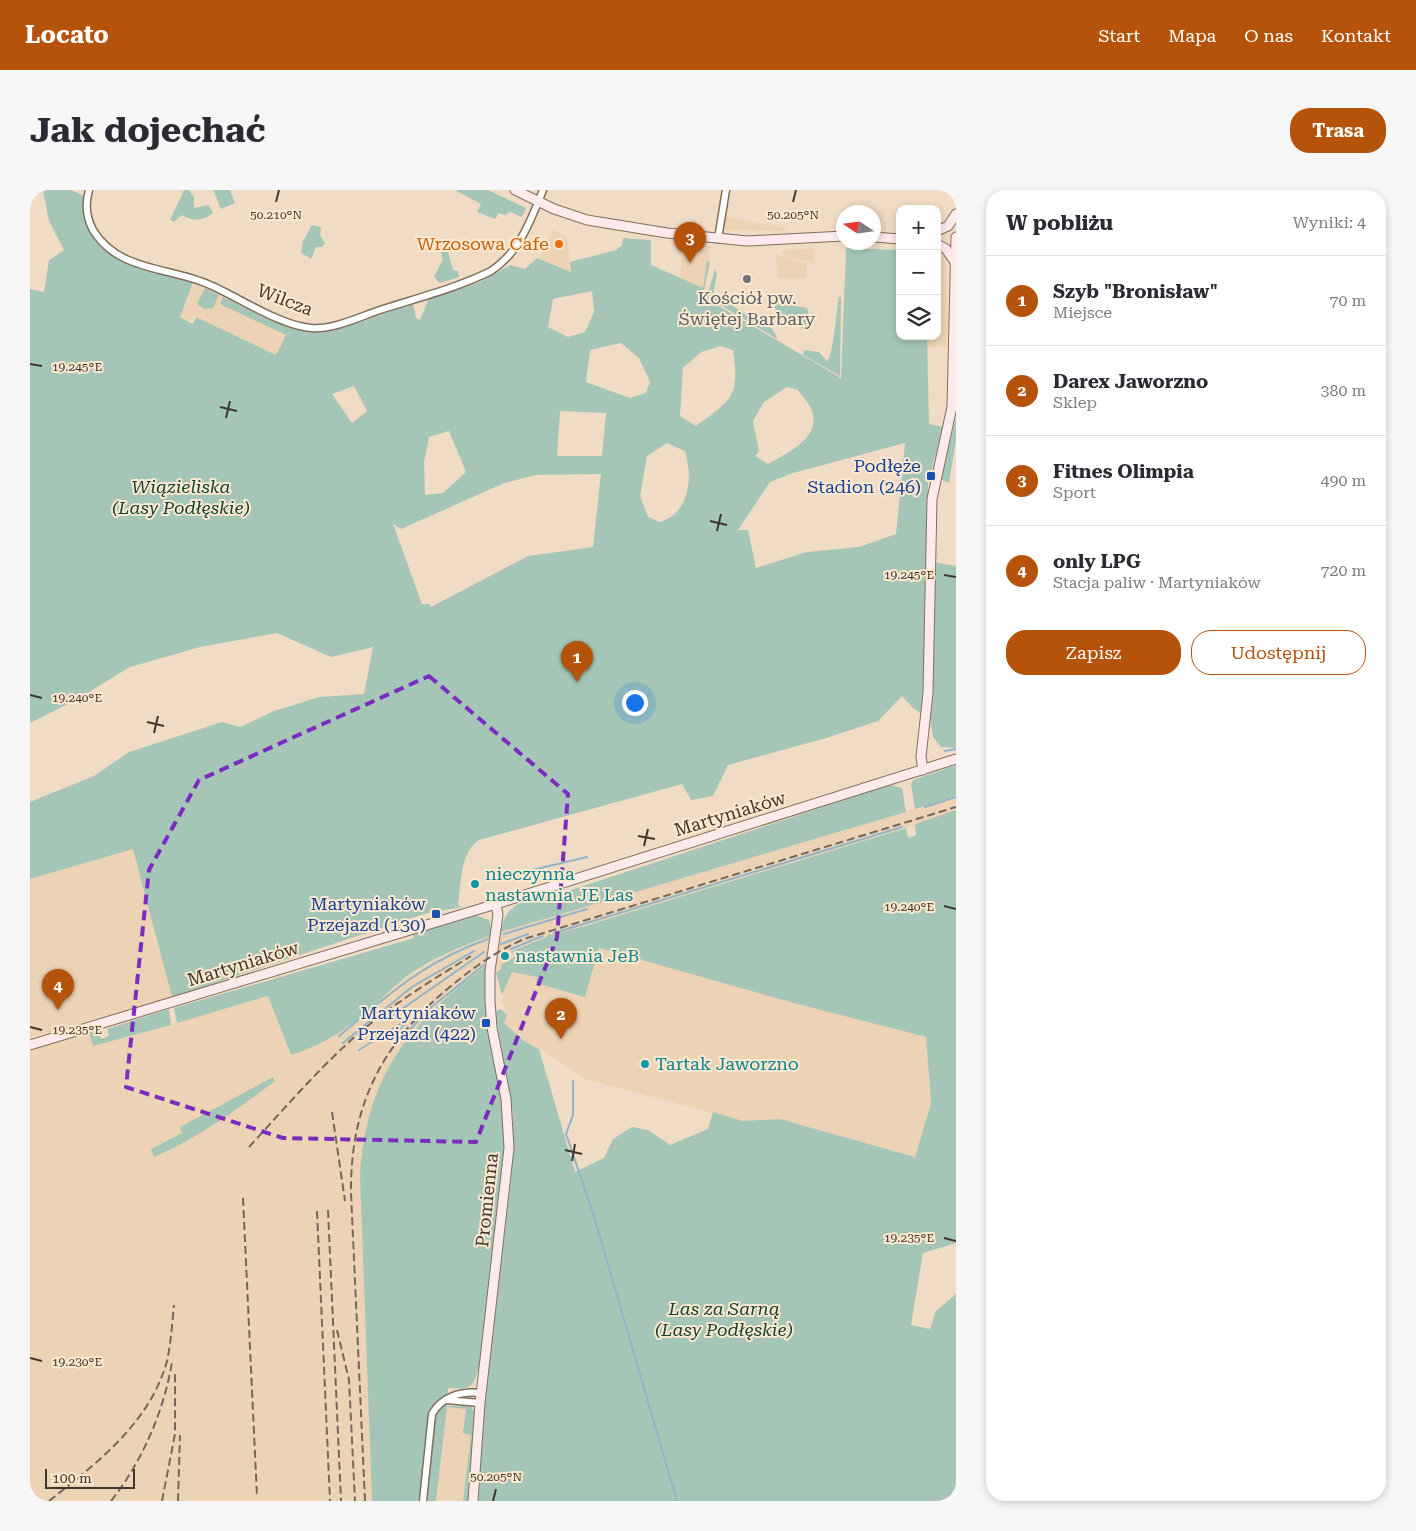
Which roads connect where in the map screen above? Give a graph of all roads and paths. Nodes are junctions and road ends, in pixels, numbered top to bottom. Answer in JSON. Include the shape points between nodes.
{"nodes":[{"id":1,"x":89,"y":190,"type":"edge"},
{"id":2,"x":515,"y":190,"type":"edge"},
{"id":3,"x":726,"y":190,"type":"edge"},
{"id":4,"x":541,"y":195,"type":"edge"},
{"id":5,"x":956,"y":214,"type":"edge"},
{"id":6,"x":941,"y":230,"type":"edge"},
{"id":7,"x":896,"y":233,"type":"edge"},
{"id":8,"x":941,"y":233,"type":"edge"},
{"id":9,"x":881,"y":234,"type":"edge"},
{"id":10,"x":836,"y":236,"type":"edge"},
{"id":11,"x":881,"y":236,"type":"edge"},
{"id":12,"x":956,"y":237,"type":"edge"},
{"id":13,"x":896,"y":238,"type":"edge"},
{"id":14,"x":718,"y":239,"type":"junction"},
{"id":15,"x":941,"y":243,"type":"edge"},
{"id":16,"x":941,"y":246,"type":"edge"},
{"id":17,"x":955,"y":262,"type":"edge"},
{"id":18,"x":955,"y":336,"type":"edge"},
{"id":19,"x":956,"y":759,"type":"edge"},
{"id":20,"x":923,"y":770,"type":"junction"},
{"id":21,"x":496,"y":904,"type":"junction"},
{"id":22,"x":30,"y":1045,"type":"edge"},
{"id":23,"x":481,"y":1393,"type":"junction"},
{"id":24,"x":445,"y":1400,"type":"junction"},
{"id":25,"x":480,"y":1403,"type":"junction"},
{"id":26,"x":423,"y":1501,"type":"edge"},
{"id":27,"x":473,"y":1501,"type":"edge"}],
"edges":[{"from":1,"to":4,"type":"street","name":"Wilcza","via":[[86,207],[90,224],[101,241],[121,256],[138,265],[198,280],[286,321],[312,328],[370,314],[491,271],[511,256]]},
{"from":2,"to":4,"type":"street"},
{"from":3,"to":14,"type":"street"},
{"from":4,"to":14,"type":"street","via":[[587,220]]},
{"from":5,"to":6,"type":"street"},
{"from":7,"to":9,"type":"street"},
{"from":8,"to":12,"type":"street"},
{"from":10,"to":14,"type":"street","via":[[758,241]]},
{"from":11,"to":13,"type":"street"},
{"from":12,"to":15,"type":"street"},
{"from":12,"to":17,"type":"street"},
{"from":16,"to":17,"type":"street"},
{"from":17,"to":18,"type":"street"},
{"from":18,"to":20,"type":"street","via":[[952,407],[932,499]]},
{"from":19,"to":20,"type":"street","name":"Martyniaków"},
{"from":20,"to":21,"type":"street","name":"Martyniaków"},
{"from":21,"to":22,"type":"street","name":"Martyniaków"},
{"from":21,"to":23,"type":"street","name":"Promienna","via":[[498,915],[490,971],[490,1001],[506,1099],[509,1148]]},
{"from":23,"to":24,"type":"street","via":[[454,1395]]},
{"from":23,"to":25,"type":"street","name":"Promienna"},
{"from":24,"to":25,"type":"street"},
{"from":24,"to":26,"type":"street","via":[[437,1406],[430,1420]]},
{"from":25,"to":27,"type":"street","name":"Promienna"}]}
